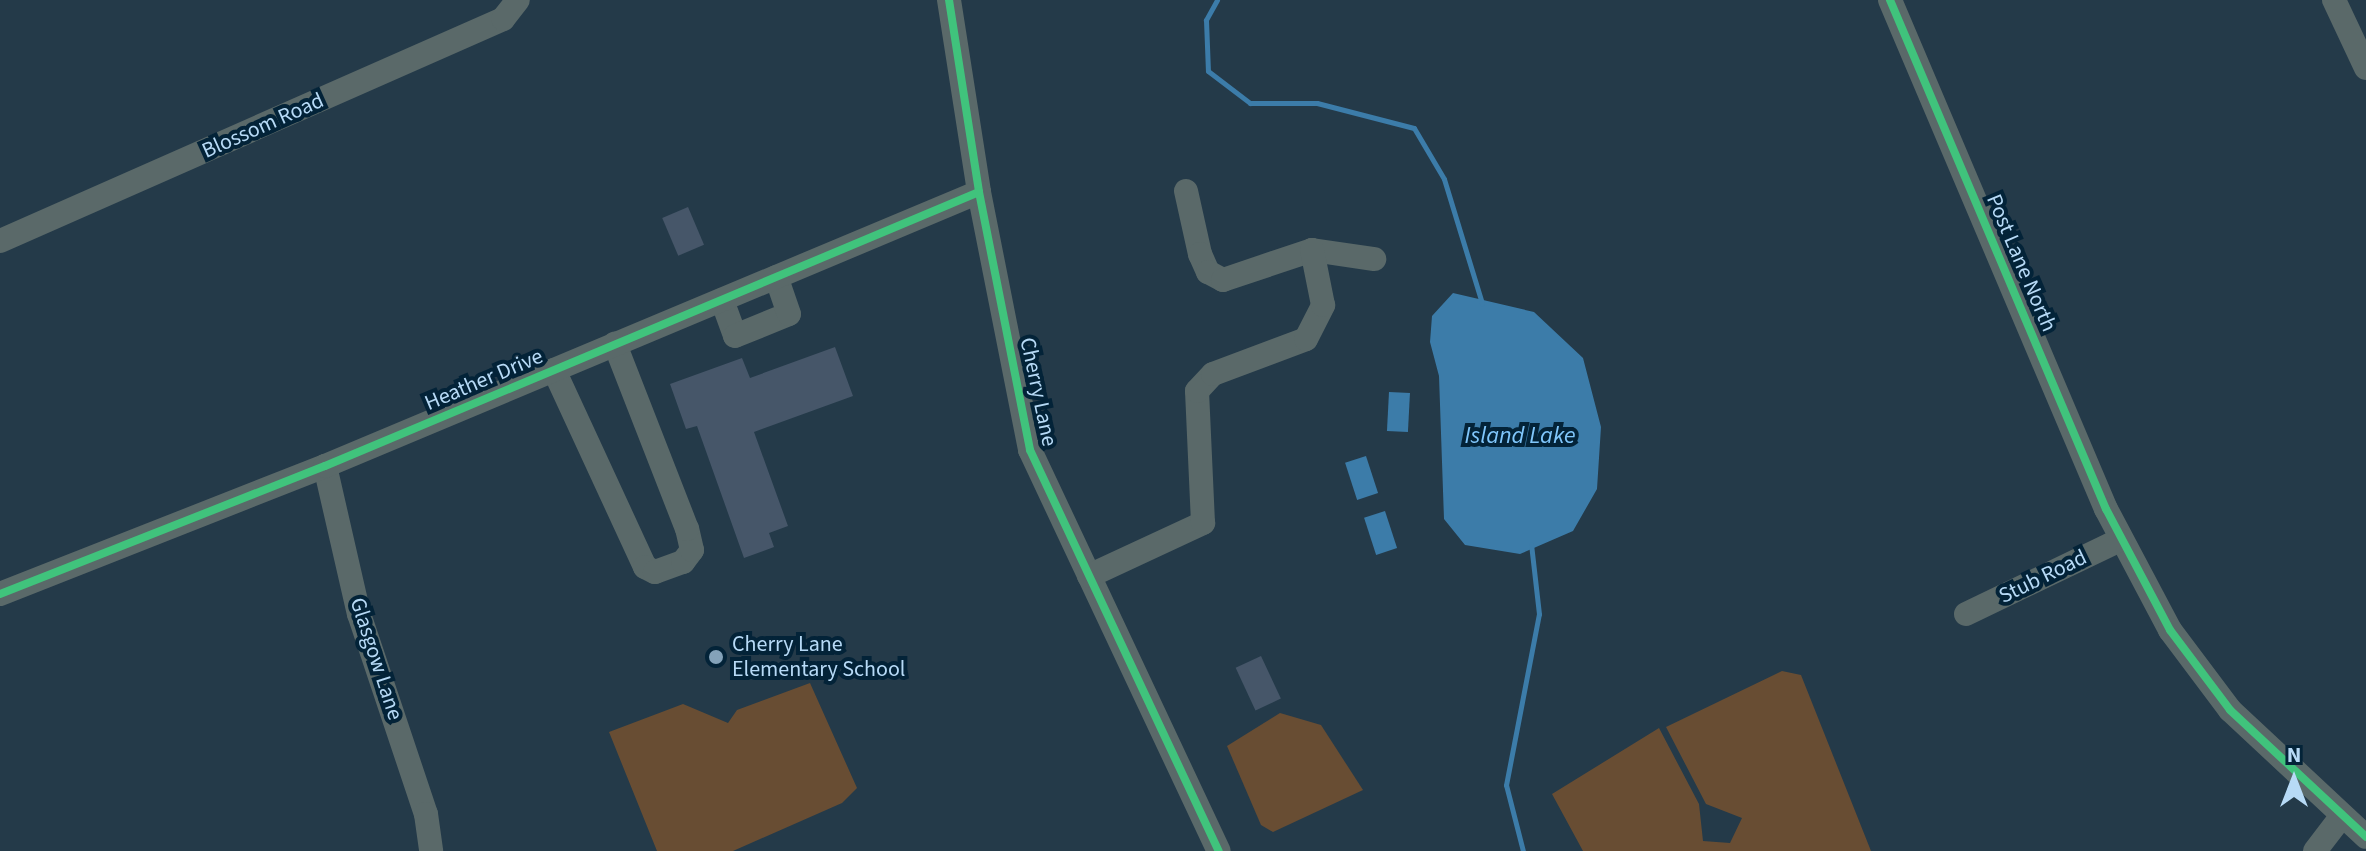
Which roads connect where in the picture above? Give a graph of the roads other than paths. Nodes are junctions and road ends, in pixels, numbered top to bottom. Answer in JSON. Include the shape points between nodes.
{"nodes":[{"id":1,"x":518,"y":0,"type":"edge"},
{"id":2,"x":949,"y":0,"type":"edge"},
{"id":3,"x":1890,"y":0,"type":"edge"},
{"id":4,"x":2334,"y":0,"type":"edge"},
{"id":5,"x":2366,"y":68,"type":"edge"},
{"id":6,"x":1186,"y":191,"type":"dead end"},
{"id":7,"x":979,"y":192,"type":"junction"},
{"id":8,"x":0,"y":241,"type":"edge"},
{"id":9,"x":1312,"y":250,"type":"junction"},
{"id":10,"x":1374,"y":259,"type":"dead end"},
{"id":11,"x":776,"y":277,"type":"junction"},
{"id":12,"x":722,"y":300,"type":"junction"},
{"id":13,"x":615,"y":344,"type":"junction"},
{"id":14,"x":554,"y":370,"type":"junction"},
{"id":15,"x":325,"y":466,"type":"junction"},
{"id":16,"x":2120,"y":540,"type":"junction"},
{"id":17,"x":1089,"y":576,"type":"junction"},
{"id":18,"x":0,"y":594,"type":"edge"},
{"id":19,"x":1966,"y":614,"type":"dead end"},
{"id":20,"x":2341,"y":817,"type":"junction"},
{"id":21,"x":2366,"y":837,"type":"edge"},
{"id":22,"x":431,"y":851,"type":"edge"},
{"id":23,"x":1219,"y":851,"type":"edge"},
{"id":24,"x":2315,"y":851,"type":"edge"}],
"edges":[{"from":1,"to":8,"type":"street","name":"Blossom Road","via":[[503,19]]},
{"from":2,"to":7,"type":"street","name":"Cherry Lane"},
{"from":3,"to":16,"type":"street","name":"Post Lane North"},
{"from":4,"to":5,"type":"street"},
{"from":6,"to":9,"type":"street","via":[[1200,254],[1208,272],[1223,280]]},
{"from":7,"to":11,"type":"street","name":"Heather Drive"},
{"from":7,"to":17,"type":"street","name":"Cherry Lane","via":[[1030,450]]},
{"from":9,"to":10,"type":"street"},
{"from":9,"to":17,"type":"street","via":[[1323,305],[1306,339],[1213,374],[1197,391],[1203,523]]},
{"from":11,"to":12,"type":"street","name":"Heather Drive"},
{"from":11,"to":12,"type":"street","via":[[789,314],[735,336]]},
{"from":12,"to":13,"type":"street","name":"Heather Drive"},
{"from":13,"to":14,"type":"street","name":"Heather Drive"},
{"from":13,"to":14,"type":"street","via":[[687,529],[692,550],[683,562],[655,572],[645,567]]},
{"from":14,"to":15,"type":"street","name":"Heather Drive"},
{"from":15,"to":18,"type":"street","name":"Heather Drive"},
{"from":15,"to":22,"type":"street","name":"Glasgow Lane","via":[[359,614],[426,814]]},
{"from":16,"to":19,"type":"street","name":"Stub Road"},
{"from":16,"to":20,"type":"street","name":"Post Lane North","via":[[2170,630],[2230,710]]},
{"from":17,"to":23,"type":"street","name":"Cherry Lane"},
{"from":20,"to":21,"type":"street","name":"Post Lane North"},
{"from":20,"to":24,"type":"street"}]}
